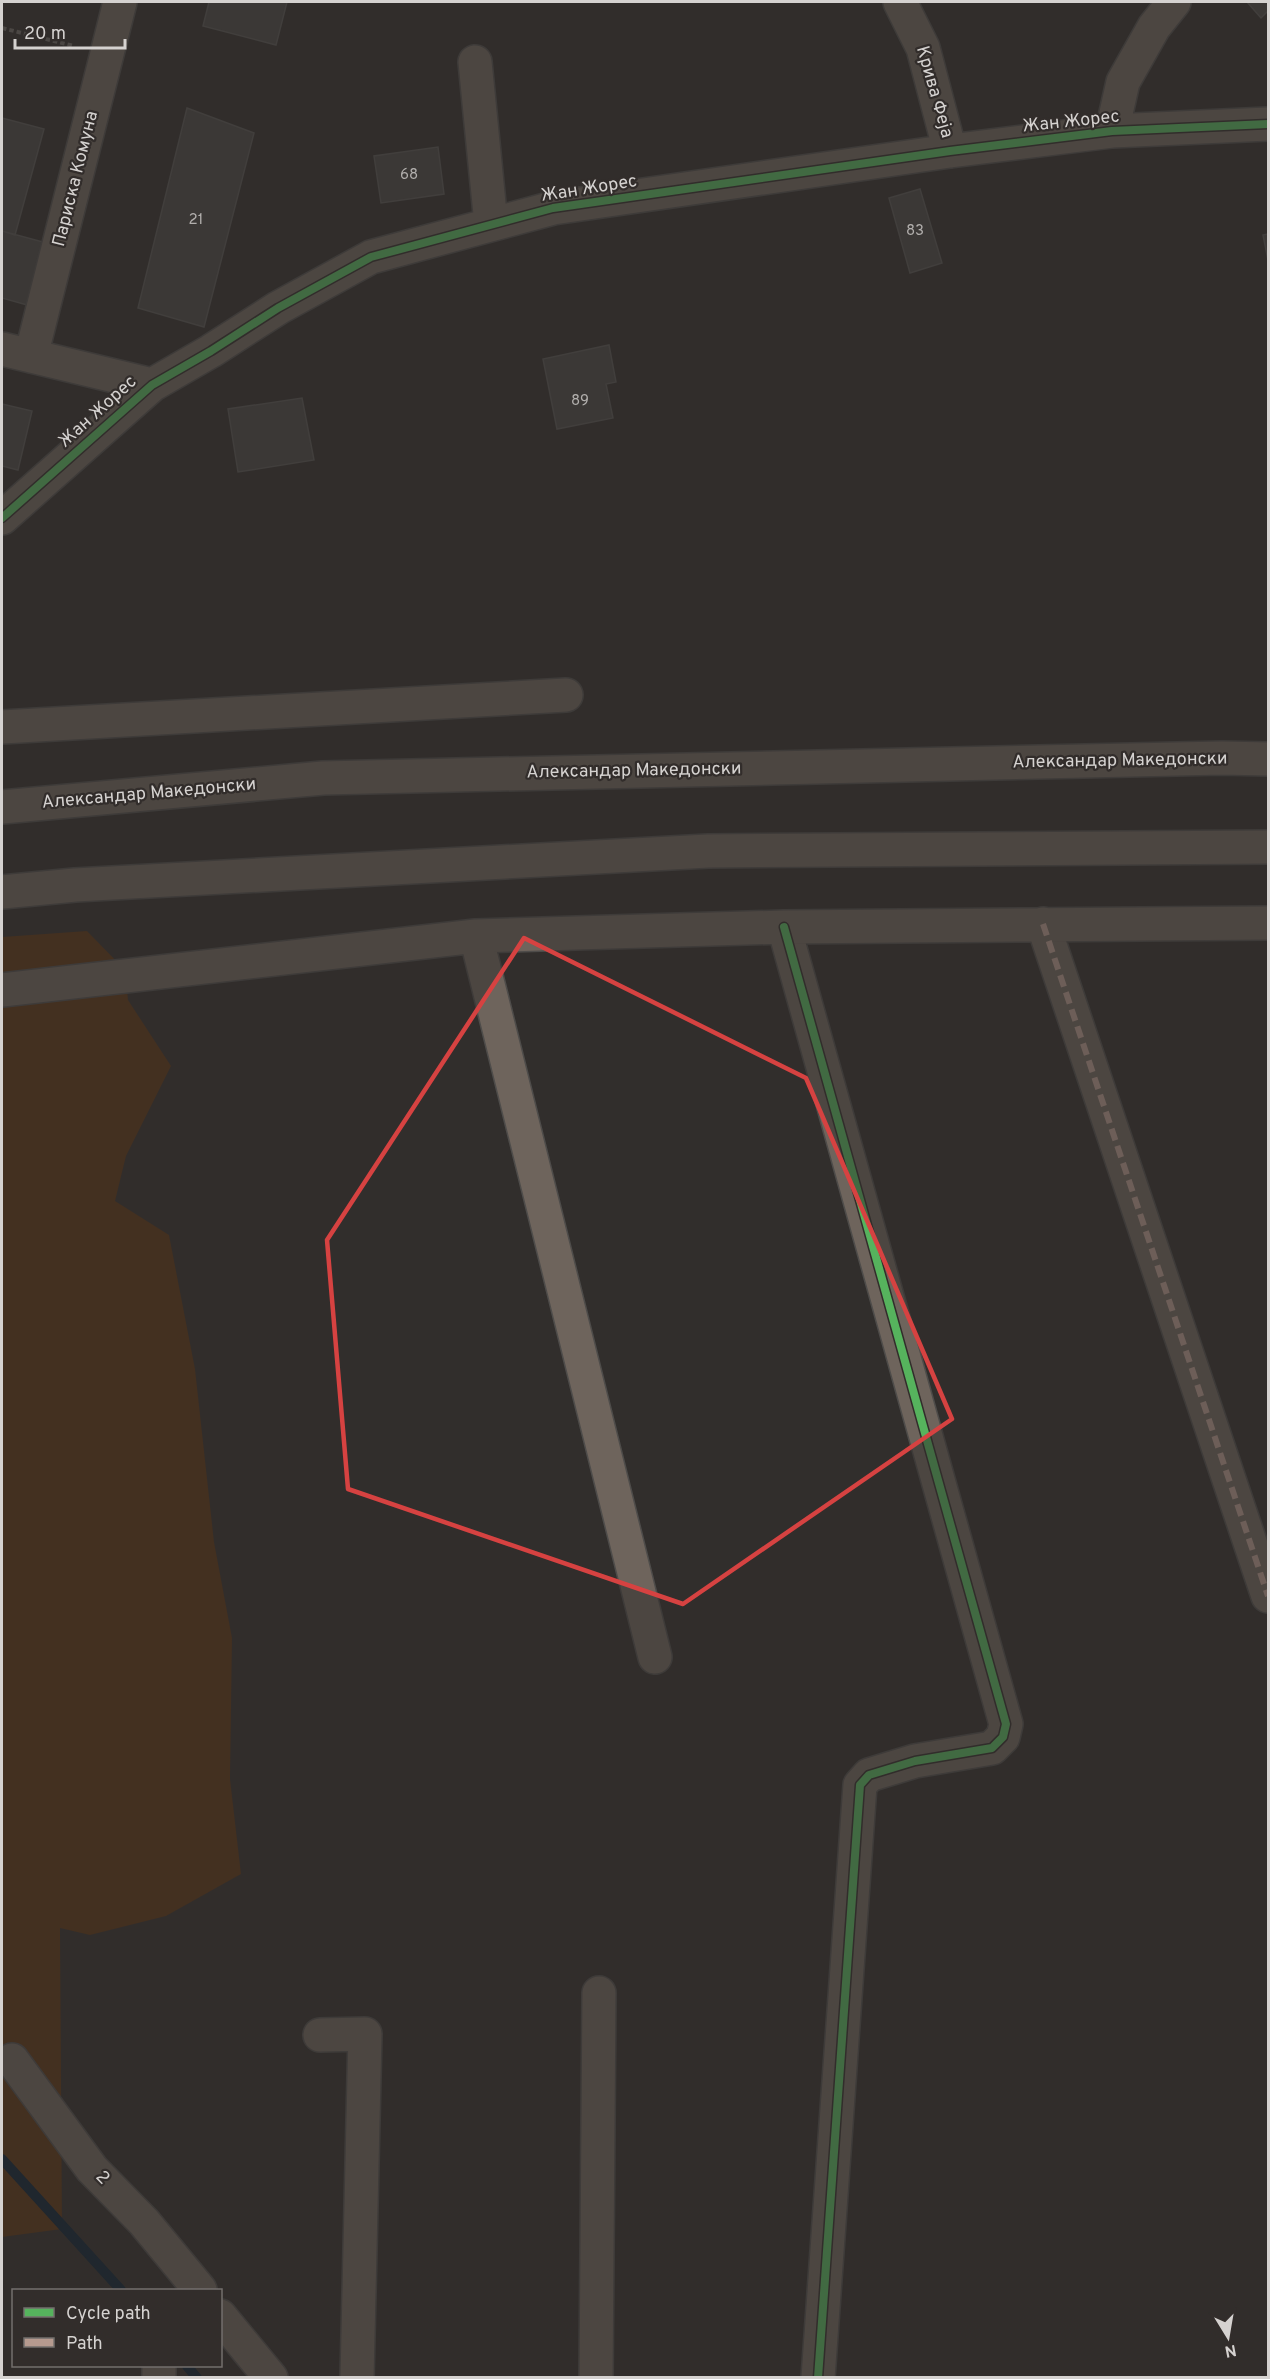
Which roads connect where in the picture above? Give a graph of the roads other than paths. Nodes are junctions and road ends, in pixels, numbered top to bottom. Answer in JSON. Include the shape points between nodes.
{"nodes":[{"id":1,"x":120,"y":2,"type":"edge"},
{"id":2,"x":900,"y":2,"type":"edge"},
{"id":3,"x":1174,"y":2,"type":"edge"},
{"id":4,"x":475,"y":62,"type":"dead end"},
{"id":5,"x":1269,"y":124,"type":"edge"},
{"id":6,"x":1112,"y":131,"type":"junction"},
{"id":7,"x":950,"y":151,"type":"junction"},
{"id":8,"x":491,"y":224,"type":"junction"},
{"id":9,"x":16,"y":353,"type":"edge"},
{"id":10,"x":152,"y":385,"type":"junction"},
{"id":11,"x":2,"y":518,"type":"edge"},
{"id":12,"x":566,"y":695,"type":"dead end"},
{"id":13,"x":2,"y":727,"type":"edge"},
{"id":14,"x":1269,"y":759,"type":"edge"},
{"id":15,"x":2,"y":807,"type":"edge"},
{"id":16,"x":1269,"y":847,"type":"edge"},
{"id":17,"x":2,"y":892,"type":"edge"},
{"id":18,"x":1269,"y":923,"type":"edge"},
{"id":19,"x":1043,"y":924,"type":"junction"},
{"id":20,"x":784,"y":927,"type":"junction"},
{"id":21,"x":476,"y":936,"type":"junction"},
{"id":22,"x":2,"y":990,"type":"edge"},
{"id":23,"x":1269,"y":1596,"type":"edge"},
{"id":24,"x":655,"y":1657,"type":"dead end"},
{"id":25,"x":599,"y":1993,"type":"dead end"},
{"id":26,"x":320,"y":2035,"type":"dead end"},
{"id":27,"x":12,"y":2060,"type":"dead end"},
{"id":28,"x":199,"y":2289,"type":"edge"},
{"id":29,"x":222,"y":2318,"type":"edge"},
{"id":30,"x":271,"y":2378,"type":"edge"},
{"id":31,"x":357,"y":2378,"type":"edge"},
{"id":32,"x":596,"y":2378,"type":"edge"},
{"id":33,"x":818,"y":2378,"type":"edge"}],
"edges":[{"from":1,"to":9,"type":"street","name":"Париска Комуна"},
{"from":2,"to":7,"type":"street","name":"Крива Феја","via":[[923,48]]},
{"from":3,"to":6,"type":"street","via":[[1154,27],[1123,82]]},
{"from":4,"to":8,"type":"street"},
{"from":5,"to":6,"type":"street","name":"Жан Жорес"},
{"from":6,"to":7,"type":"street","name":"Жан Жорес"},
{"from":7,"to":8,"type":"street","name":"Жан Жорес","via":[[553,208]]},
{"from":8,"to":10,"type":"street","name":"Жан Жорес","via":[[371,257]]},
{"from":9,"to":10,"type":"street","name":"Жан Жорес"},
{"from":10,"to":11,"type":"street","name":"Жан Жорес"},
{"from":12,"to":13,"type":"street"},
{"from":14,"to":15,"type":"street","name":"Александар Македонски","via":[[323,778]]},
{"from":16,"to":17,"type":"street","via":[[708,851]]},
{"from":18,"to":19,"type":"street"},
{"from":19,"to":20,"type":"street"},
{"from":19,"to":23,"type":"street"},
{"from":20,"to":21,"type":"street"},
{"from":20,"to":33,"type":"street","via":[[1006,1724],[1003,1737],[992,1748],[915,1761],[869,1775],[860,1785]]},
{"from":21,"to":22,"type":"street"},
{"from":21,"to":24,"type":"street"},
{"from":25,"to":32,"type":"street"},
{"from":26,"to":31,"type":"street","via":[[365,2034]]},
{"from":27,"to":28,"type":"street","name":"2","via":[[92,2169],[144,2222]]},
{"from":29,"to":30,"type":"street"}]}
